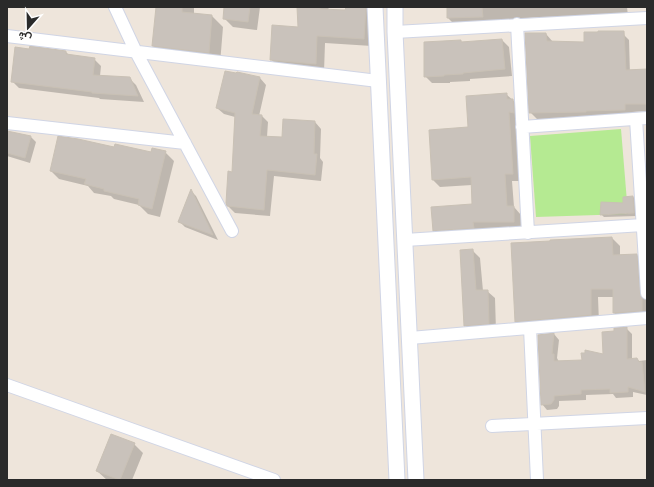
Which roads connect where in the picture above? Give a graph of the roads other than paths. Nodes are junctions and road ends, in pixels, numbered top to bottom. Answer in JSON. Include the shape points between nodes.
{"nodes":[{"id":1,"x":115,"y":7,"type":"edge"},
{"id":2,"x":375,"y":7,"type":"edge"},
{"id":3,"x":395,"y":7,"type":"edge"},
{"id":4,"x":624,"y":13,"type":"edge"},
{"id":5,"x":647,"y":18,"type":"edge"},
{"id":6,"x":517,"y":24,"type":"junction"},
{"id":7,"x":394,"y":32,"type":"junction"},
{"id":8,"x":7,"y":36,"type":"edge"},
{"id":9,"x":136,"y":52,"type":"junction"},
{"id":10,"x":378,"y":81,"type":"junction"},
{"id":11,"x":642,"y":118,"type":"edge"},
{"id":12,"x":7,"y":123,"type":"edge"},
{"id":13,"x":522,"y":127,"type":"junction"},
{"id":14,"x":185,"y":143,"type":"junction"},
{"id":15,"x":643,"y":225,"type":"junction"},
{"id":16,"x":232,"y":231,"type":"dead end"},
{"id":17,"x":528,"y":233,"type":"junction"},
{"id":18,"x":405,"y":240,"type":"junction"},
{"id":19,"x":647,"y":293,"type":"edge"},
{"id":20,"x":647,"y":318,"type":"edge"},
{"id":21,"x":530,"y":328,"type":"junction"},
{"id":22,"x":410,"y":338,"type":"junction"},
{"id":23,"x":7,"y":385,"type":"edge"},
{"id":24,"x":647,"y":418,"type":"edge"},
{"id":25,"x":535,"y":424,"type":"junction"},
{"id":26,"x":492,"y":426,"type":"dead end"},
{"id":27,"x":274,"y":480,"type":"edge"},
{"id":28,"x":396,"y":480,"type":"edge"},
{"id":29,"x":416,"y":480,"type":"edge"},
{"id":30,"x":537,"y":480,"type":"edge"}],
"edges":[{"from":1,"to":9,"type":"street"},
{"from":2,"to":10,"type":"street"},
{"from":3,"to":7,"type":"street"},
{"from":4,"to":5,"type":"street"},
{"from":4,"to":6,"type":"street"},
{"from":6,"to":7,"type":"street"},
{"from":6,"to":13,"type":"street"},
{"from":7,"to":18,"type":"street"},
{"from":8,"to":9,"type":"street"},
{"from":9,"to":10,"type":"street"},
{"from":9,"to":14,"type":"street"},
{"from":10,"to":28,"type":"street"},
{"from":11,"to":13,"type":"street"},
{"from":11,"to":15,"type":"street"},
{"from":12,"to":14,"type":"street"},
{"from":13,"to":17,"type":"street"},
{"from":14,"to":16,"type":"street"},
{"from":15,"to":17,"type":"street"},
{"from":15,"to":19,"type":"street"},
{"from":17,"to":18,"type":"street"},
{"from":18,"to":22,"type":"street"},
{"from":20,"to":21,"type":"street"},
{"from":21,"to":22,"type":"street"},
{"from":21,"to":25,"type":"street"},
{"from":22,"to":29,"type":"street"},
{"from":23,"to":27,"type":"street"},
{"from":24,"to":25,"type":"street"},
{"from":25,"to":26,"type":"street"},
{"from":25,"to":30,"type":"street"}]}
